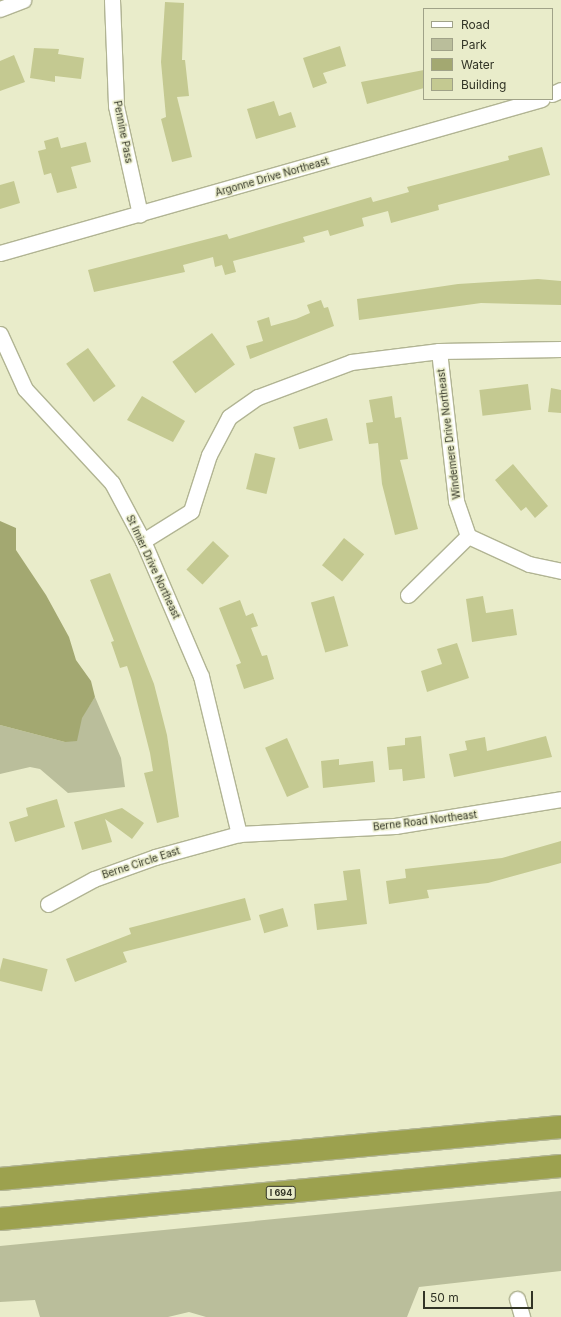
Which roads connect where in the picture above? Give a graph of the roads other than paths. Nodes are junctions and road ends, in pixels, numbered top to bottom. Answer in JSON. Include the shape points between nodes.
{"nodes":[{"id":1,"x":23,"y":0,"type":"edge"},
{"id":2,"x":112,"y":0,"type":"edge"},
{"id":3,"x":0,"y":9,"type":"edge"},
{"id":4,"x":539,"y":100,"type":"edge"},
{"id":5,"x":140,"y":214,"type":"junction"},
{"id":6,"x":0,"y":253,"type":"edge"},
{"id":7,"x":0,"y":334,"type":"edge"},
{"id":8,"x":561,"y":349,"type":"edge"},
{"id":9,"x":439,"y":351,"type":"junction"},
{"id":10,"x":468,"y":536,"type":"junction"},
{"id":11,"x":143,"y":541,"type":"junction"},
{"id":12,"x":561,"y":571,"type":"edge"},
{"id":13,"x":408,"y":595,"type":"dead end"},
{"id":14,"x":561,"y":799,"type":"edge"},
{"id":15,"x":239,"y":834,"type":"junction"},
{"id":16,"x":48,"y":904,"type":"dead end"},
{"id":17,"x":561,"y":1127,"type":"edge"},
{"id":18,"x":561,"y":1166,"type":"edge"},
{"id":19,"x":0,"y":1179,"type":"edge"},
{"id":20,"x":0,"y":1219,"type":"edge"},
{"id":21,"x":518,"y":1299,"type":"dead end"},
{"id":22,"x":522,"y":1317,"type":"edge"}],
"edges":[{"from":1,"to":3,"type":"street"},
{"from":2,"to":5,"type":"street","name":"Pennine Pass","via":[[116,106]]},
{"from":4,"to":5,"type":"street","name":"Argonne Drive Northeast"},
{"from":5,"to":6,"type":"street","name":"Argonne Drive Northeast"},
{"from":7,"to":11,"type":"street","name":"St Imier Drive Northeast","via":[[25,389],[112,483]]},
{"from":8,"to":9,"type":"street","via":[[544,347]]},
{"from":9,"to":10,"type":"street","name":"Windemere Drive Northeast","via":[[456,501]]},
{"from":9,"to":11,"type":"street","via":[[351,362],[258,397],[229,417],[209,455],[191,511]]},
{"from":10,"to":12,"type":"street","via":[[529,564]]},
{"from":10,"to":13,"type":"street"},
{"from":11,"to":15,"type":"street","name":"St Imier Drive Northeast","via":[[201,676],[228,778]]},
{"from":14,"to":15,"type":"street","name":"Berne Road Northeast","via":[[395,826]]},
{"from":15,"to":16,"type":"street","name":"Berne Circle East","via":[[155,857],[94,879]]},
{"from":17,"to":19,"type":"highway"},
{"from":18,"to":20,"type":"highway","number":"I 694"},
{"from":21,"to":22,"type":"street"}]}
